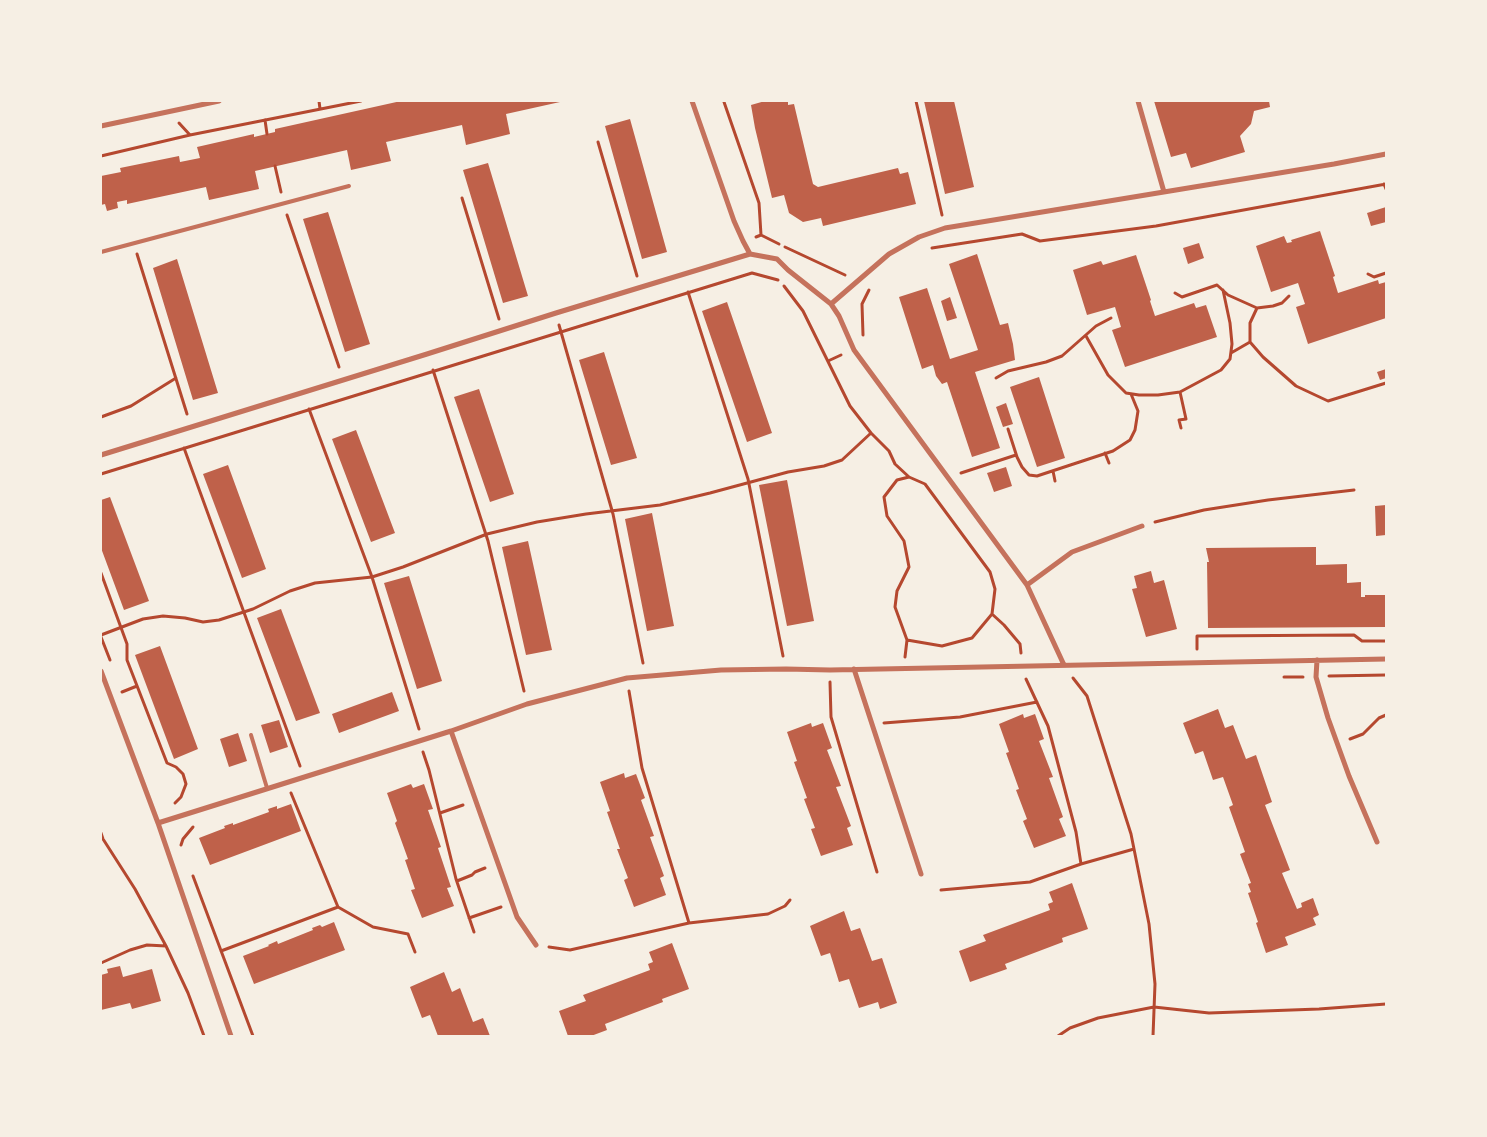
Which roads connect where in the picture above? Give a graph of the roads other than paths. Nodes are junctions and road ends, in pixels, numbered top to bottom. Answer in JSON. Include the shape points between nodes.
{"nodes":[{"id":1,"x":219,"y":101,"type":"edge"},
{"id":2,"x":692,"y":101,"type":"edge"},
{"id":3,"x":1138,"y":101,"type":"edge"},
{"id":4,"x":101,"y":126,"type":"edge"},
{"id":5,"x":1386,"y":154,"type":"edge"},
{"id":6,"x":349,"y":186,"type":"dead end"},
{"id":7,"x":1164,"y":192,"type":"junction"},
{"id":8,"x":101,"y":252,"type":"edge"},
{"id":9,"x":750,"y":254,"type":"junction"},
{"id":10,"x":831,"y":304,"type":"junction"},
{"id":11,"x":101,"y":455,"type":"edge"},
{"id":12,"x":1142,"y":526,"type":"road end"},
{"id":13,"x":1027,"y":586,"type":"junction"},
{"id":14,"x":1386,"y":659,"type":"edge"},
{"id":15,"x":1317,"y":660,"type":"junction"},
{"id":16,"x":1064,"y":665,"type":"junction"},
{"id":17,"x":854,"y":669,"type":"junction"},
{"id":18,"x":101,"y":671,"type":"edge"},
{"id":19,"x":451,"y":730,"type":"junction"},
{"id":20,"x":251,"y":735,"type":"dead end"},
{"id":21,"x":267,"y":788,"type":"junction"},
{"id":22,"x":158,"y":823,"type":"junction"},
{"id":23,"x":1377,"y":842,"type":"dead end"},
{"id":24,"x":921,"y":874,"type":"dead end"},
{"id":25,"x":536,"y":945,"type":"road end"},
{"id":26,"x":231,"y":1036,"type":"edge"}],
"edges":[{"from":1,"to":4,"type":"street"},
{"from":2,"to":9,"type":"street","via":[[734,221]]},
{"from":3,"to":7,"type":"street"},
{"from":5,"to":7,"type":"street"},
{"from":6,"to":8,"type":"lane"},
{"from":7,"to":10,"type":"street","via":[[945,228],[919,237],[889,254]]},
{"from":9,"to":10,"type":"street","via":[[777,259]]},
{"from":9,"to":11,"type":"street"},
{"from":10,"to":13,"type":"street","via":[[854,350]]},
{"from":12,"to":13,"type":"street","via":[[1072,552]]},
{"from":13,"to":16,"type":"street"},
{"from":14,"to":15,"type":"street"},
{"from":15,"to":16,"type":"street"},
{"from":15,"to":23,"type":"street","via":[[1316,676],[1328,718]]},
{"from":16,"to":17,"type":"street"},
{"from":17,"to":19,"type":"street","via":[[721,670],[627,678],[527,704]]},
{"from":17,"to":24,"type":"street"},
{"from":18,"to":22,"type":"street"},
{"from":19,"to":21,"type":"street"},
{"from":19,"to":25,"type":"street","via":[[517,917]]},
{"from":20,"to":21,"type":"lane"},
{"from":21,"to":22,"type":"street"},
{"from":22,"to":26,"type":"street"}]}
